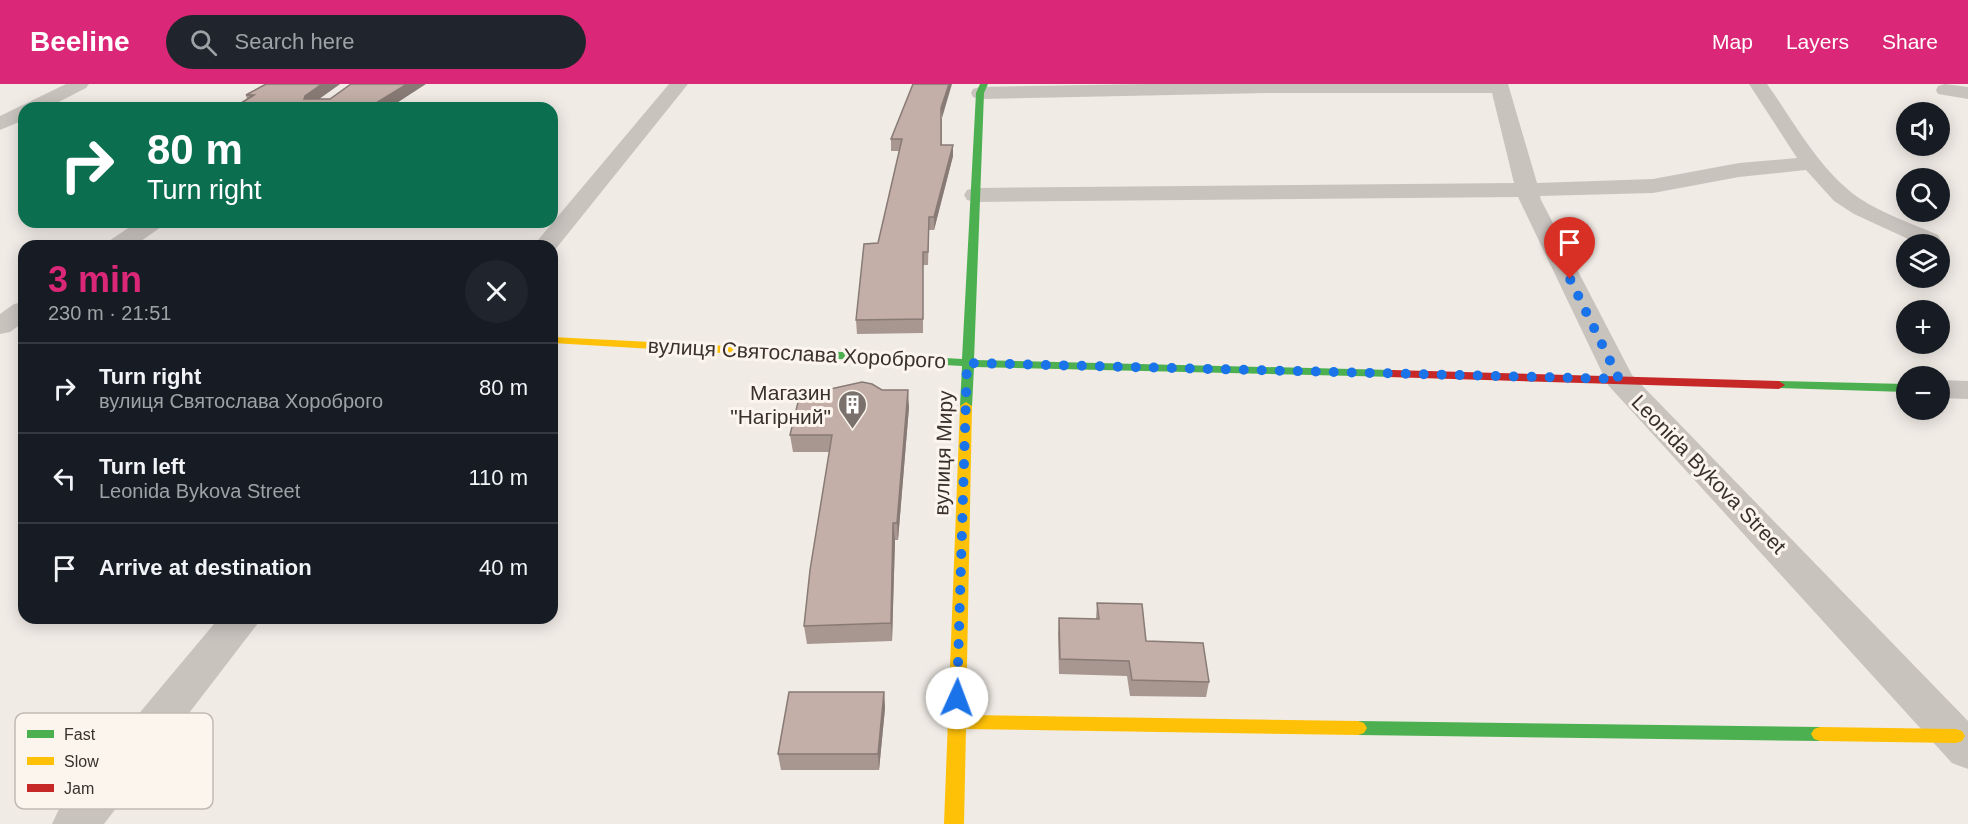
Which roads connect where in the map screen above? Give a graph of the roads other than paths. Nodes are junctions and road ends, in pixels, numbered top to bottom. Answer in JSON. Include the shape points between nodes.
{"nodes":[{"id":1,"x":80,"y":84,"type":"edge"},
{"id":2,"x":679,"y":84,"type":"edge"},
{"id":3,"x":1758,"y":84,"type":"edge"},
{"id":4,"x":1267,"y":86,"type":"edge"},
{"id":5,"x":1499,"y":86,"type":"edge"},
{"id":6,"x":982,"y":88,"type":"edge"},
{"id":7,"x":1945,"y":90,"type":"dead end"},
{"id":8,"x":1968,"y":93,"type":"edge"},
{"id":9,"x":45,"y":102,"type":"edge"},
{"id":10,"x":18,"y":115,"type":"edge"},
{"id":11,"x":0,"y":124,"type":"edge"},
{"id":12,"x":1812,"y":162,"type":"junction"},
{"id":13,"x":1528,"y":190,"type":"junction"},
{"id":14,"x":975,"y":195,"type":"junction"},
{"id":15,"x":144,"y":228,"type":"edge"},
{"id":16,"x":1916,"y":234,"type":"edge"},
{"id":17,"x":127,"y":240,"type":"edge"},
{"id":18,"x":550,"y":240,"type":"edge"},
{"id":19,"x":18,"y":315,"type":"edge"},
{"id":20,"x":6,"y":326,"type":"edge"},
{"id":21,"x":558,"y":340,"type":"edge"},
{"id":22,"x":967,"y":363,"type":"junction"},
{"id":23,"x":1619,"y":379,"type":"junction"},
{"id":24,"x":1896,"y":388,"type":"edge"},
{"id":25,"x":1950,"y":389,"type":"edge"},
{"id":26,"x":1968,"y":390,"type":"edge"},
{"id":27,"x":238,"y":624,"type":"edge"},
{"id":28,"x":166,"y":713,"type":"edge"},
{"id":29,"x":957,"y":722,"type":"junction"},
{"id":30,"x":1962,"y":743,"type":"edge"},
{"id":31,"x":88,"y":809,"type":"edge"},
{"id":32,"x":76,"y":824,"type":"edge"},
{"id":33,"x":954,"y":824,"type":"edge"}],
"edges":[{"from":1,"to":9,"type":"street"},
{"from":2,"to":18,"type":"street"},
{"from":3,"to":12,"type":"street"},
{"from":4,"to":5,"type":"street"},
{"from":4,"to":6,"type":"street"},
{"from":5,"to":13,"type":"street","name":"Leonida Bykova Street"},
{"from":6,"to":14,"type":"street","name":"вулиця Миру"},
{"from":7,"to":8,"type":"street"},
{"from":10,"to":11,"type":"street"},
{"from":12,"to":13,"type":"street","via":[[1653,186]]},
{"from":12,"to":16,"type":"street","via":[[1842,196]]},
{"from":13,"to":14,"type":"street"},
{"from":13,"to":23,"type":"street","name":"Leonida Bykova Street"},
{"from":14,"to":22,"type":"street","name":"вулиця Миру"},
{"from":15,"to":17,"type":"street"},
{"from":19,"to":20,"type":"street"},
{"from":21,"to":22,"type":"street","name":"вулиця Святослава Хороброго"},
{"from":22,"to":23,"type":"street","name":"вулиця Святослава Хороброго"},
{"from":22,"to":29,"type":"street","name":"вулиця Миру"},
{"from":23,"to":24,"type":"street","name":"вулиця Святослава Хороброго"},
{"from":23,"to":30,"type":"street","name":"Leonida Bykova Street"},
{"from":25,"to":26,"type":"street"},
{"from":27,"to":28,"type":"street"},
{"from":29,"to":30,"type":"street"},
{"from":29,"to":33,"type":"street","name":"вулиця Миру"},
{"from":31,"to":32,"type":"street"}]}
